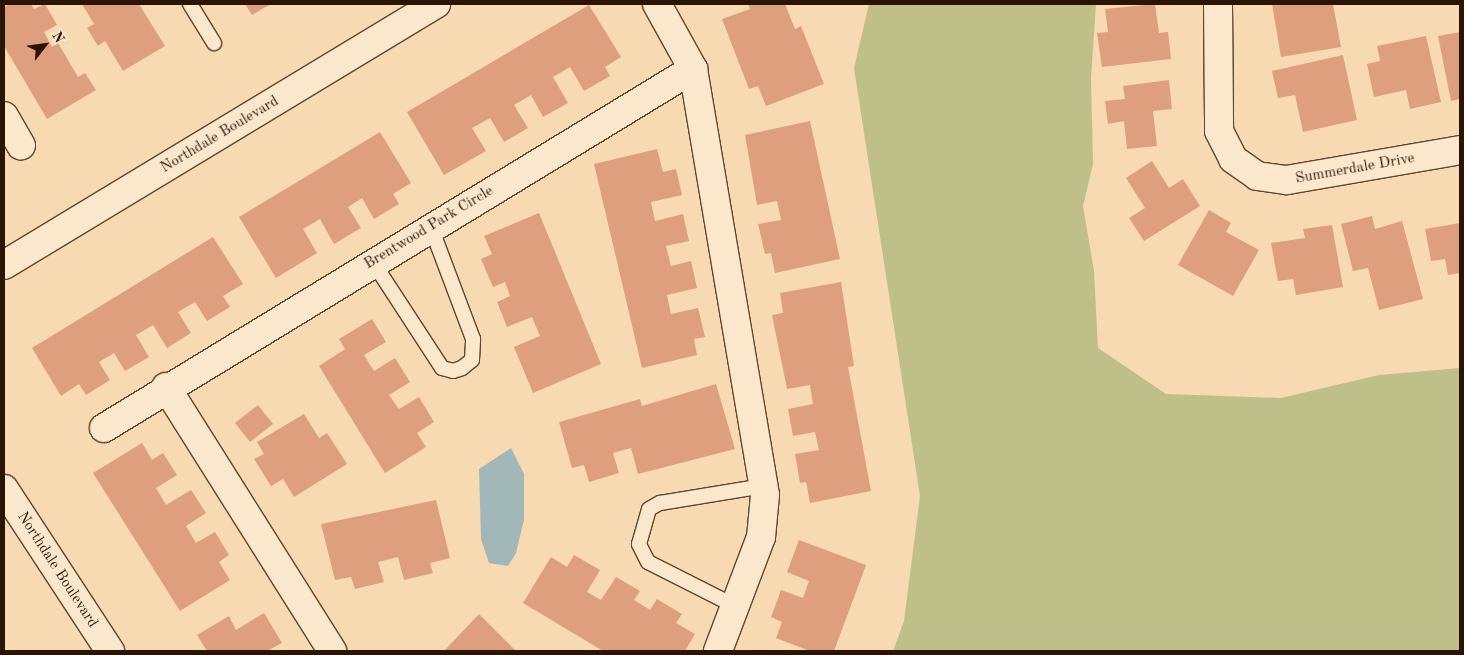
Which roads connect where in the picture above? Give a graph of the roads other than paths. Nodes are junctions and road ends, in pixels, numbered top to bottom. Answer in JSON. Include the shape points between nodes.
{"nodes":[{"id":1,"x":190,"y":4,"type":"edge"},
{"id":2,"x":436,"y":4,"type":"edge"},
{"id":3,"x":657,"y":4,"type":"edge"},
{"id":4,"x":1218,"y":4,"type":"edge"},
{"id":5,"x":214,"y":43,"type":"dead end"},
{"id":6,"x":693,"y":68,"type":"junction"},
{"id":7,"x":4,"y":116,"type":"edge"},
{"id":8,"x":21,"y":145,"type":"dead end"},
{"id":9,"x":1460,"y":150,"type":"edge"},
{"id":10,"x":431,"y":227,"type":"junction"},
{"id":11,"x":372,"y":262,"type":"junction"},
{"id":12,"x":4,"y":265,"type":"edge"},
{"id":13,"x":166,"y":387,"type":"junction"},
{"id":14,"x":104,"y":428,"type":"dead end"},
{"id":15,"x":764,"y":486,"type":"junction"},
{"id":16,"x":4,"y":489,"type":"edge"},
{"id":17,"x":734,"y":606,"type":"junction"},
{"id":18,"x":110,"y":651,"type":"edge"},
{"id":19,"x":332,"y":651,"type":"edge"},
{"id":20,"x":718,"y":651,"type":"edge"}],
"edges":[{"from":1,"to":5,"type":"lane"},
{"from":2,"to":12,"type":"street","name":"Northdale Boulevard"},
{"from":3,"to":6,"type":"street"},
{"from":4,"to":9,"type":"street","name":"Summerdale Drive","via":[[1218,131],[1233,160],[1257,176],[1287,180]]},
{"from":6,"to":10,"type":"street","name":"Brentwood Park Circle"},
{"from":6,"to":15,"type":"street"},
{"from":7,"to":8,"type":"street"},
{"from":10,"to":11,"type":"street","name":"Brentwood Park Circle"},
{"from":10,"to":11,"type":"lane","via":[[474,339],[472,360],[462,368],[453,371],[442,368]]},
{"from":11,"to":13,"type":"street","name":"Brentwood Park Circle"},
{"from":13,"to":14,"type":"street","name":"Brentwood Park Circle"},
{"from":13,"to":19,"type":"street"},
{"from":15,"to":17,"type":"street","via":[[761,537]]},
{"from":15,"to":17,"type":"lane","via":[[660,502],[649,509],[639,544],[648,562]]},
{"from":16,"to":18,"type":"street","name":"Northdale Boulevard"},
{"from":17,"to":20,"type":"street"}]}
